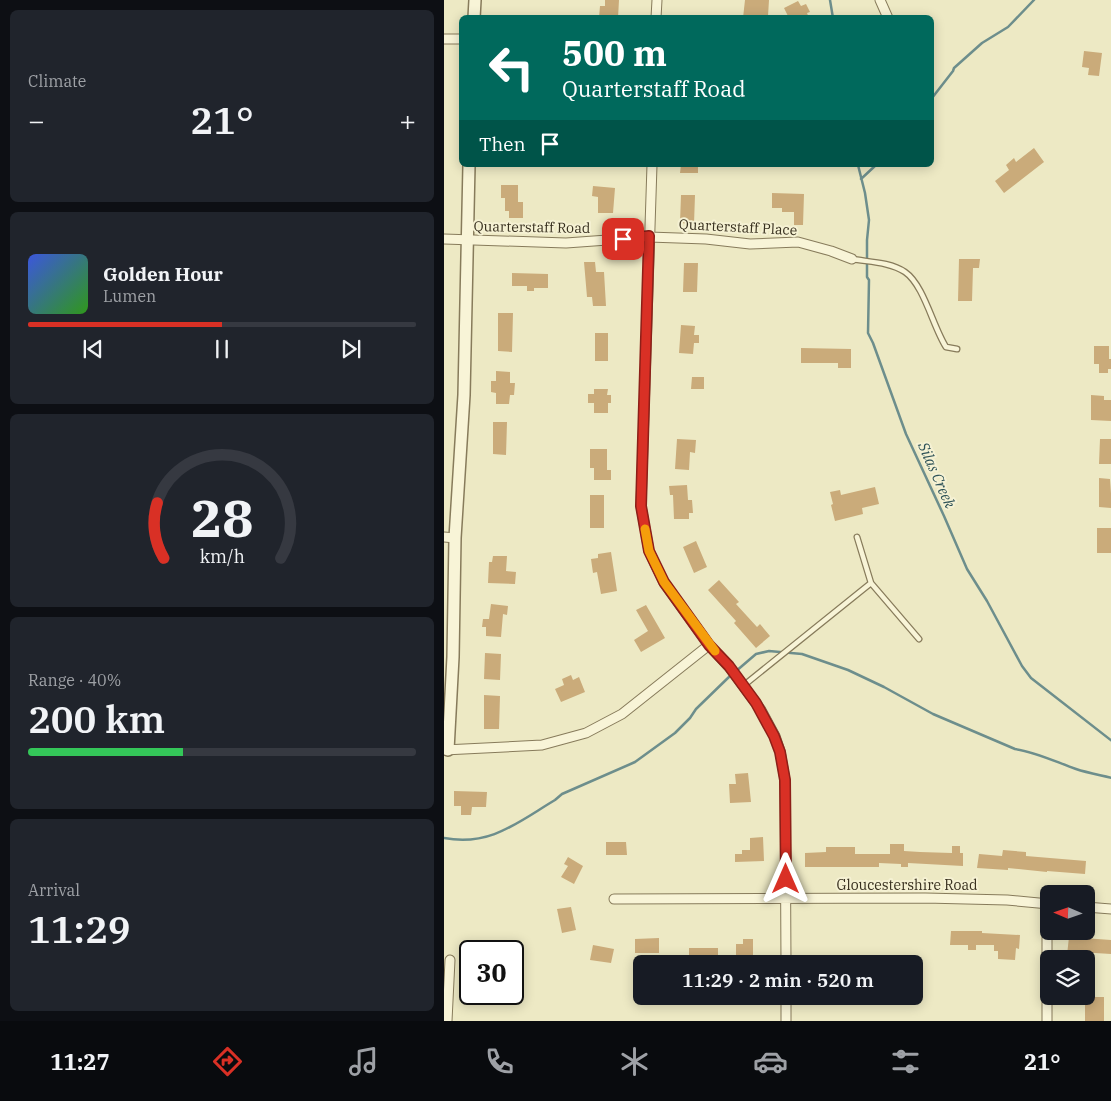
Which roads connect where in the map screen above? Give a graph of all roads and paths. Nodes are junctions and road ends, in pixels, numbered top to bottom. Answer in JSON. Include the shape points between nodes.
{"nodes":[{"id":1,"x":475,"y":0,"type":"edge"},
{"id":2,"x":657,"y":0,"type":"edge"},
{"id":3,"x":880,"y":0,"type":"edge"},
{"id":4,"x":474,"y":15,"type":"edge"},
{"id":5,"x":656,"y":15,"type":"edge"},
{"id":6,"x":887,"y":15,"type":"edge"},
{"id":7,"x":444,"y":38,"type":"edge"},
{"id":8,"x":459,"y":39,"type":"edge"},
{"id":9,"x":469,"y":167,"type":"edge"},
{"id":10,"x":652,"y":167,"type":"edge"},
{"id":11,"x":649,"y":236,"type":"junction"},
{"id":12,"x":444,"y":239,"type":"edge"},
{"id":13,"x":466,"y":240,"type":"junction"},
{"id":14,"x":857,"y":260,"type":"joint"},
{"id":15,"x":957,"y":348,"type":"dead end"},
{"id":16,"x":857,"y":537,"type":"dead end"},
{"id":17,"x":449,"y":538,"type":"edge"},
{"id":18,"x":872,"y":583,"type":"junction"},
{"id":19,"x":919,"y":639,"type":"dead end"},
{"id":20,"x":709,"y":645,"type":"junction"},
{"id":21,"x":743,"y":686,"type":"junction"},
{"id":22,"x":446,"y":750,"type":"edge"},
{"id":23,"x":786,"y":898,"type":"junction"},
{"id":24,"x":614,"y":899,"type":"dead end"},
{"id":25,"x":1040,"y":902,"type":"edge"},
{"id":26,"x":1095,"y":908,"type":"edge"},
{"id":27,"x":1111,"y":909,"type":"edge"},
{"id":28,"x":1048,"y":940,"type":"edge"},
{"id":29,"x":786,"y":955,"type":"edge"},
{"id":30,"x":450,"y":960,"type":"dead end"},
{"id":31,"x":786,"y":1005,"type":"edge"},
{"id":32,"x":447,"y":1021,"type":"edge"},
{"id":33,"x":786,"y":1021,"type":"edge"},
{"id":34,"x":1047,"y":1021,"type":"edge"}],
"edges":[{"from":1,"to":4,"type":"street"},
{"from":2,"to":5,"type":"street"},
{"from":3,"to":6,"type":"street"},
{"from":7,"to":8,"type":"street"},
{"from":9,"to":13,"type":"street"},
{"from":10,"to":11,"type":"street"},
{"from":11,"to":13,"type":"street","name":"Quarterstaff Road","via":[[566,243]]},
{"from":11,"to":14,"type":"street","name":"Quarterstaff Place","via":[[750,244],[798,242]]},
{"from":11,"to":20,"type":"street","via":[[641,506],[649,551],[664,582]]},
{"from":12,"to":13,"type":"street","name":"Quarterstaff Road"},
{"from":13,"to":17,"type":"street","via":[[464,396]]},
{"from":14,"to":15,"type":"lane","via":[[886,264],[906,272],[918,285],[939,337],[946,347]]},
{"from":16,"to":18,"type":"lane"},
{"from":17,"to":22,"type":"street","via":[[454,638]]},
{"from":18,"to":19,"type":"lane"},
{"from":18,"to":21,"type":"lane"},
{"from":20,"to":21,"type":"street"},
{"from":20,"to":22,"type":"street","via":[[622,714],[586,733],[542,745]]},
{"from":21,"to":23,"type":"street","via":[[769,724],[780,752],[784,772]]},
{"from":23,"to":24,"type":"street","name":"Gloucestershire Road"},
{"from":23,"to":25,"type":"street","name":"Gloucestershire Road"},
{"from":23,"to":29,"type":"street"},
{"from":26,"to":27,"type":"street"},
{"from":28,"to":34,"type":"street"},
{"from":30,"to":32,"type":"street"},
{"from":31,"to":33,"type":"street"}]}
